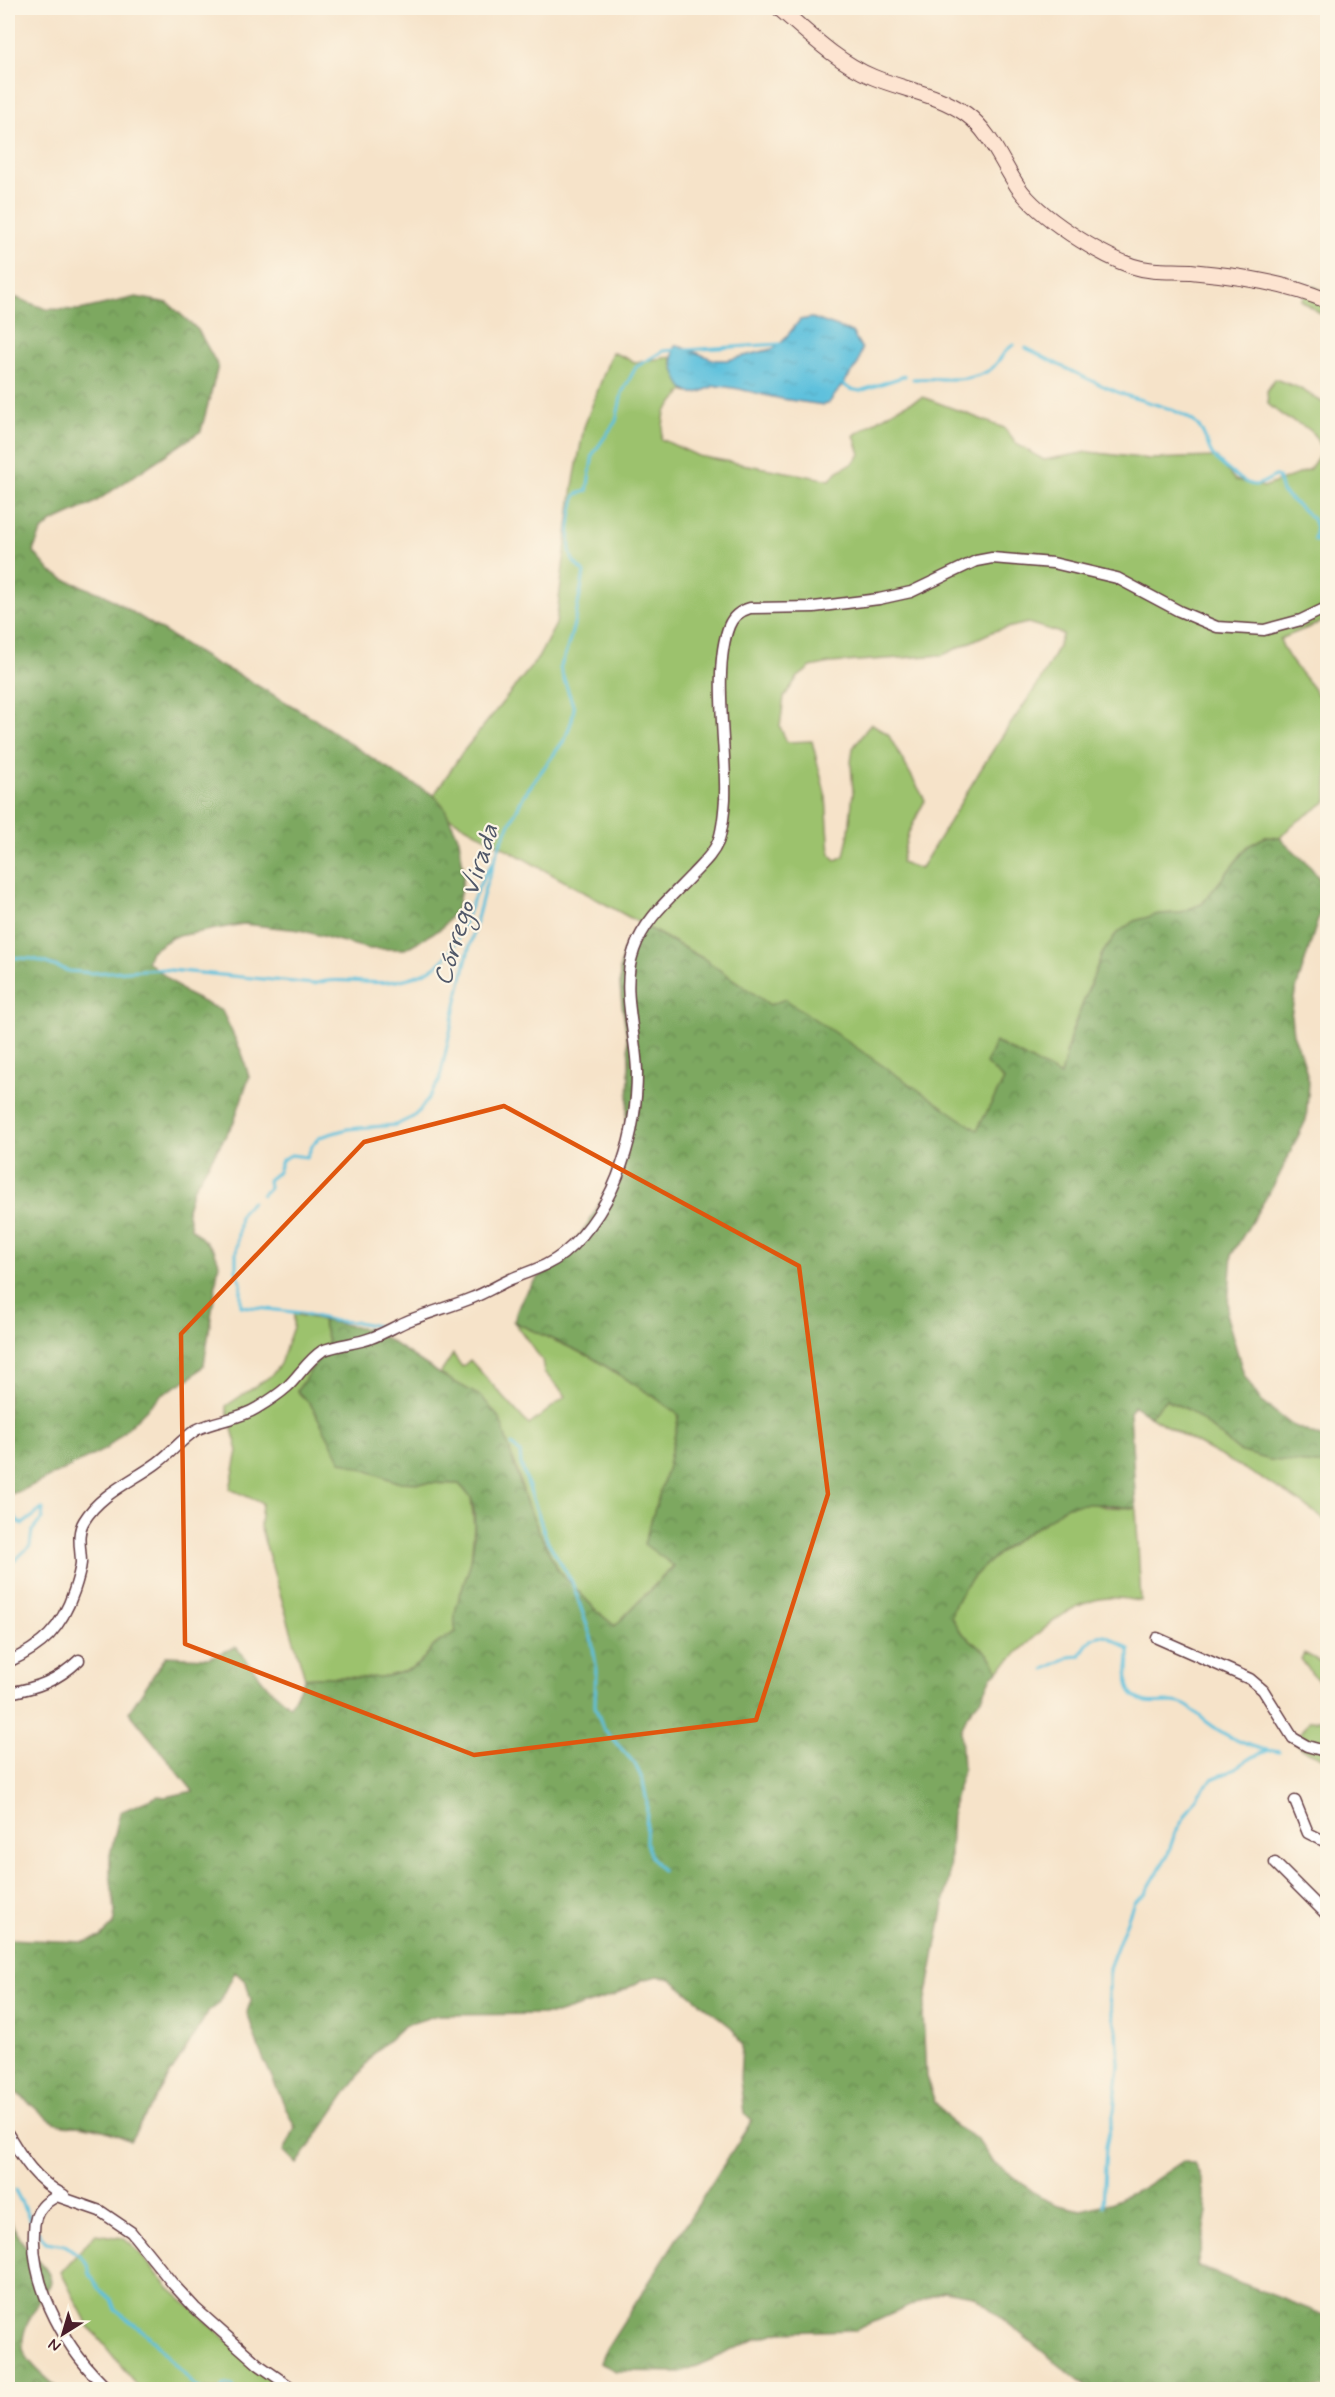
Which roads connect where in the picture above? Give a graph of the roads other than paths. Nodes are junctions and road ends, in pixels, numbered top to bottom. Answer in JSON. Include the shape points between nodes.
{"nodes":[{"id":1,"x":779,"y":8,"type":"edge"},
{"id":2,"x":1328,"y":301,"type":"edge"},
{"id":3,"x":1328,"y":607,"type":"edge"},
{"id":4,"x":1157,"y":1638,"type":"dead end"},
{"id":5,"x":79,"y":1660,"type":"dead end"},
{"id":6,"x":8,"y":1662,"type":"edge"},
{"id":7,"x":8,"y":1693,"type":"edge"},
{"id":8,"x":1328,"y":1752,"type":"edge"},
{"id":9,"x":1295,"y":1801,"type":"dead end"},
{"id":10,"x":1328,"y":1844,"type":"edge"},
{"id":11,"x":1275,"y":1863,"type":"dead end"},
{"id":12,"x":1328,"y":1916,"type":"edge"},
{"id":13,"x":8,"y":2134,"type":"edge"},
{"id":14,"x":100,"y":2211,"type":"junction"},
{"id":15,"x":109,"y":2390,"type":"edge"},
{"id":16,"x":295,"y":2390,"type":"edge"}],
"edges":[{"from":1,"to":2,"type":"street","via":[[851,66],[944,100],[968,115],[1033,205],[1113,257],[1151,270],[1213,273],[1267,282]]},
{"from":3,"to":6,"type":"street","via":[[1301,620],[1264,630],[1217,627],[1118,578],[1053,563],[992,558],[976,561],[911,592],[814,607],[757,608],[734,616],[722,662],[722,827],[709,857],[656,912],[633,950],[629,993],[637,1072],[630,1139],[606,1201],[583,1235],[546,1266],[376,1336],[326,1350],[311,1360],[287,1387],[252,1411],[187,1437],[101,1501],[85,1519],[80,1535],[80,1572],[67,1611],[52,1634],[32,1651]]},
{"from":4,"to":8,"type":"street","via":[[1250,1679],[1263,1690],[1293,1738]]},
{"from":5,"to":7,"type":"street","via":[[48,1683]]},
{"from":9,"to":10,"type":"street","via":[[1308,1833]]},
{"from":11,"to":12,"type":"street"},
{"from":13,"to":14,"type":"street","via":[[45,2184]]},
{"from":14,"to":15,"type":"street","via":[[57,2196],[41,2207],[33,2244],[44,2296],[58,2324]]},
{"from":14,"to":16,"type":"street","via":[[131,2232],[195,2308],[259,2365]]}]}
